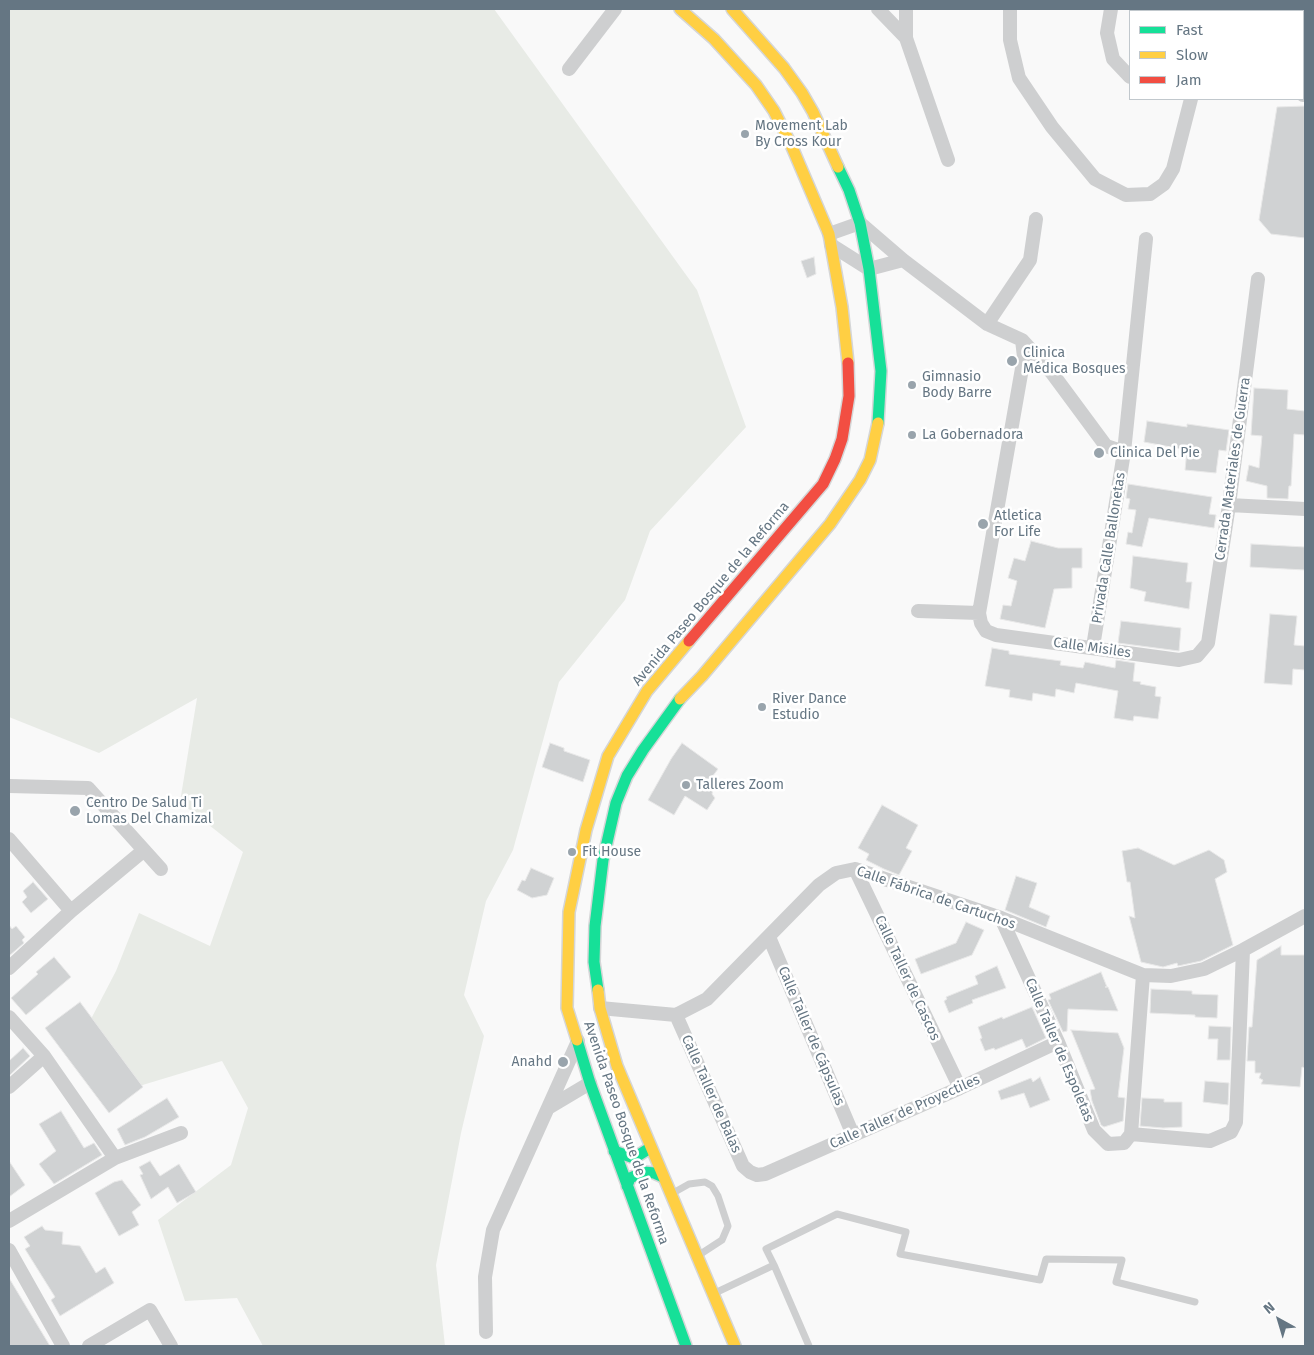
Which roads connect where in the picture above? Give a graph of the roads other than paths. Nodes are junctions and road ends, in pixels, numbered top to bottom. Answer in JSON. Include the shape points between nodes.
{"nodes":[{"id":1,"x":616,"y":9,"type":"edge"},
{"id":2,"x":680,"y":9,"type":"edge"},
{"id":3,"x":732,"y":9,"type":"edge"},
{"id":4,"x":878,"y":9,"type":"edge"},
{"id":5,"x":906,"y":9,"type":"edge"},
{"id":6,"x":1010,"y":9,"type":"edge"},
{"id":7,"x":1110,"y":9,"type":"edge"},
{"id":8,"x":906,"y":38,"type":"junction"},
{"id":9,"x":570,"y":69,"type":"dead end"},
{"id":10,"x":1129,"y":75,"type":"edge"},
{"id":11,"x":1191,"y":100,"type":"edge"},
{"id":12,"x":948,"y":160,"type":"dead end"},
{"id":13,"x":1036,"y":219,"type":"dead end"},
{"id":14,"x":860,"y":223,"type":"junction"},
{"id":15,"x":830,"y":239,"type":"junction"},
{"id":16,"x":1146,"y":239,"type":"dead end"},
{"id":17,"x":903,"y":260,"type":"junction"},
{"id":18,"x":869,"y":272,"type":"junction"},
{"id":19,"x":1258,"y":279,"type":"dead end"},
{"id":20,"x":838,"y":284,"type":"junction"},
{"id":21,"x":987,"y":324,"type":"junction"},
{"id":22,"x":1022,"y":340,"type":"junction"},
{"id":23,"x":1124,"y":452,"type":"junction"},
{"id":24,"x":1229,"y":505,"type":"junction"},
{"id":25,"x":1305,"y":509,"type":"edge"},
{"id":26,"x":918,"y":611,"type":"dead end"},
{"id":27,"x":979,"y":613,"type":"junction"},
{"id":28,"x":1093,"y":648,"type":"junction"},
{"id":29,"x":681,"y":651,"type":"junction"},
{"id":30,"x":1197,"y":656,"type":"joint"},
{"id":31,"x":702,"y":676,"type":"junction"},
{"id":32,"x":654,"y":682,"type":"junction"},
{"id":33,"x":679,"y":700,"type":"junction"},
{"id":34,"x":9,"y":786,"type":"edge"},
{"id":35,"x":9,"y":839,"type":"edge"},
{"id":36,"x":144,"y":851,"type":"junction"},
{"id":37,"x":161,"y":869,"type":"dead end"},
{"id":38,"x":855,"y":869,"type":"junction"},
{"id":39,"x":71,"y":911,"type":"junction"},
{"id":40,"x":1305,"y":916,"type":"edge"},
{"id":41,"x":1001,"y":918,"type":"junction"},
{"id":42,"x":769,"y":937,"type":"junction"},
{"id":43,"x":1243,"y":950,"type":"junction"},
{"id":44,"x":9,"y":968,"type":"edge"},
{"id":45,"x":1143,"y":975,"type":"junction"},
{"id":46,"x":600,"y":1008,"type":"junction"},
{"id":47,"x":676,"y":1015,"type":"junction"},
{"id":48,"x":9,"y":1017,"type":"edge"},
{"id":49,"x":578,"y":1042,"type":"junction"},
{"id":50,"x":1058,"y":1042,"type":"junction"},
{"id":51,"x":44,"y":1056,"type":"junction"},
{"id":52,"x":590,"y":1083,"type":"junction"},
{"id":53,"x":9,"y":1087,"type":"edge"},
{"id":54,"x":960,"y":1088,"type":"junction"},
{"id":55,"x":548,"y":1108,"type":"junction"},
{"id":56,"x":181,"y":1133,"type":"dead end"},
{"id":57,"x":1132,"y":1134,"type":"junction"},
{"id":58,"x":853,"y":1135,"type":"junction"},
{"id":59,"x":650,"y":1148,"type":"junction"},
{"id":60,"x":614,"y":1151,"type":"junction"},
{"id":61,"x":115,"y":1158,"type":"junction"},
{"id":62,"x":750,"y":1172,"type":"joint"},
{"id":63,"x":663,"y":1177,"type":"junction"},
{"id":64,"x":627,"y":1186,"type":"junction"},
{"id":65,"x":671,"y":1194,"type":"junction"},
{"id":66,"x":9,"y":1221,"type":"edge"},
{"id":67,"x":9,"y":1250,"type":"edge"},
{"id":68,"x":696,"y":1257,"type":"junction"},
{"id":69,"x":774,"y":1266,"type":"junction"},
{"id":70,"x":712,"y":1294,"type":"junction"},
{"id":71,"x":1195,"y":1302,"type":"dead end"},
{"id":72,"x":486,"y":1332,"type":"dead end"},
{"id":73,"x":63,"y":1346,"type":"edge"},
{"id":74,"x":89,"y":1346,"type":"edge"},
{"id":75,"x":171,"y":1346,"type":"edge"},
{"id":76,"x":686,"y":1346,"type":"edge"},
{"id":77,"x":735,"y":1346,"type":"edge"},
{"id":78,"x":809,"y":1346,"type":"edge"}],
"edges":[{"from":1,"to":9,"type":"street"},
{"from":2,"to":15,"type":"main road","name":"Avenida Paseo Bosque de la Reforma","via":[[740,67],[774,111]]},
{"from":3,"to":14,"type":"main road","name":"Avenida Paseo Bosque de la Reforma","via":[[778,60],[802,93],[840,168]]},
{"from":4,"to":8,"type":"street"},
{"from":5,"to":8,"type":"street"},
{"from":6,"to":11,"type":"street","via":[[1010,40],[1019,78],[1052,127],[1095,179],[1110,187],[1126,195],[1150,194],[1164,184],[1173,169]]},
{"from":7,"to":10,"type":"street","via":[[1107,33],[1113,60]]},
{"from":8,"to":12,"type":"street"},
{"from":13,"to":21,"type":"street","via":[[1030,260]]},
{"from":14,"to":15,"type":"street"},
{"from":14,"to":17,"type":"street"},
{"from":14,"to":18,"type":"main road","name":"Avenida Paseo Bosque de la Reforma"},
{"from":15,"to":18,"type":"street"},
{"from":15,"to":20,"type":"main road","name":"Avenida Paseo Bosque de la Reforma"},
{"from":16,"to":23,"type":"street","name":"Privada Calle Ballonetas"},
{"from":17,"to":18,"type":"street"},
{"from":17,"to":21,"type":"street"},
{"from":18,"to":20,"type":"main road","via":[[852,269],[842,275]]},
{"from":18,"to":31,"type":"main road","name":"Avenida Paseo Bosque de la Reforma","via":[[880,351],[881,390],[870,460],[830,524]]},
{"from":19,"to":24,"type":"street","name":"Cerrada Materiales de Guerra"},
{"from":20,"to":29,"type":"main road","name":"Avenida Paseo Bosque de la Reforma","via":[[849,396],[835,459],[823,484]]},
{"from":21,"to":22,"type":"street"},
{"from":22,"to":23,"type":"street","via":[[1052,373],[1106,446]]},
{"from":22,"to":27,"type":"street","via":[[1024,357]]},
{"from":23,"to":28,"type":"street","name":"Privada Calle Ballonetas"},
{"from":24,"to":25,"type":"street"},
{"from":24,"to":30,"type":"street","name":"Cerrada Materiales de Guerra","via":[[1208,643]]},
{"from":26,"to":27,"type":"street"},
{"from":27,"to":28,"type":"street","name":"Calle Misiles","via":[[986,631],[996,635]]},
{"from":28,"to":30,"type":"street","name":"Calle Misiles","via":[[1179,660]]},
{"from":29,"to":31,"type":"main road","via":[[685,669],[693,676]]},
{"from":29,"to":32,"type":"main road","name":"Avenida Paseo Bosque de la Reforma"},
{"from":31,"to":33,"type":"main road","name":"Avenida Paseo Bosque de la Reforma"},
{"from":32,"to":33,"type":"main road","via":[[673,680],[680,690]]},
{"from":32,"to":49,"type":"main road","name":"Avenida Paseo Bosque de la Reforma","via":[[608,756],[586,830],[568,912],[567,1008]]},
{"from":33,"to":46,"type":"main road","name":"Avenida Paseo Bosque de la Reforma","via":[[627,776],[608,831],[595,926],[594,962]]},
{"from":34,"to":36,"type":"street","via":[[88,788]]},
{"from":35,"to":39,"type":"street"},
{"from":36,"to":37,"type":"street"},
{"from":36,"to":39,"type":"street"},
{"from":38,"to":41,"type":"street","name":"Calle Fábrica de Cartuchos"},
{"from":38,"to":42,"type":"street","name":"Calle Fábrica de Cartuchos","via":[[836,874],[819,885]]},
{"from":38,"to":54,"type":"street","name":"Calle Taller de Cascos"},
{"from":39,"to":44,"type":"street"},
{"from":40,"to":43,"type":"street","name":"Calle Fábrica de Cartuchos"},
{"from":41,"to":45,"type":"street","name":"Calle Fábrica de Cartuchos"},
{"from":41,"to":50,"type":"street","name":"Calle Taller de Espoletas"},
{"from":42,"to":47,"type":"street","name":"Calle Fábrica de Cartuchos","via":[[706,999]]},
{"from":42,"to":58,"type":"street","name":"Calle Taller de Cápsulas"},
{"from":43,"to":45,"type":"street","name":"Calle Fábrica de Cartuchos","via":[[1204,970],[1170,976]]},
{"from":43,"to":57,"type":"street","via":[[1236,1122],[1230,1132],[1210,1141]]},
{"from":45,"to":57,"type":"street"},
{"from":46,"to":47,"type":"street"},
{"from":46,"to":59,"type":"main road","name":"Avenida Paseo Bosque de la Reforma","via":[[612,1054]]},
{"from":47,"to":62,"type":"street","name":"Calle Taller de Balas","via":[[743,1166]]},
{"from":48,"to":51,"type":"street"},
{"from":49,"to":52,"type":"main road","name":"Avenida Paseo Bosque de la Reforma"},
{"from":49,"to":55,"type":"street"},
{"from":50,"to":54,"type":"street","name":"Calle Taller de Proyectiles"},
{"from":50,"to":57,"type":"street","name":"Calle Taller de Espoletas","via":[[1094,1130],[1108,1144],[1124,1143]]},
{"from":51,"to":53,"type":"street"},
{"from":51,"to":61,"type":"street"},
{"from":52,"to":55,"type":"street"},
{"from":52,"to":60,"type":"main road","name":"Avenida Paseo Bosque de la Reforma"},
{"from":54,"to":58,"type":"street","name":"Calle Taller de Proyectiles"},
{"from":55,"to":72,"type":"street","via":[[494,1230],[485,1277]]},
{"from":56,"to":61,"type":"street"},
{"from":58,"to":62,"type":"street","name":"Calle Taller de Proyectiles","via":[[765,1174]]},
{"from":59,"to":60,"type":"main road","via":[[634,1158]]},
{"from":59,"to":63,"type":"main road","name":"Avenida Paseo Bosque de la Reforma"},
{"from":60,"to":64,"type":"main road","name":"Avenida Paseo Bosque de la Reforma"},
{"from":61,"to":66,"type":"street"},
{"from":63,"to":64,"type":"main road","via":[[654,1172],[644,1172],[630,1178]]},
{"from":63,"to":65,"type":"main road","name":"Avenida Paseo Bosque de la Reforma"},
{"from":64,"to":76,"type":"main road","name":"Avenida Paseo Bosque de la Reforma"},
{"from":65,"to":68,"type":"main road","name":"Avenida Paseo Bosque de la Reforma"},
{"from":65,"to":68,"type":"lane","via":[[689,1184],[705,1182],[718,1196],[728,1226],[722,1240]]},
{"from":67,"to":73,"type":"street"},
{"from":68,"to":70,"type":"main road","name":"Avenida Paseo Bosque de la Reforma"},
{"from":69,"to":70,"type":"lane"},
{"from":69,"to":71,"type":"lane","via":[[766,1249],[837,1214],[906,1232],[900,1254],[1040,1280],[1046,1259],[1122,1260],[1116,1282]]},
{"from":69,"to":78,"type":"lane"},
{"from":70,"to":77,"type":"main road","name":"Avenida Paseo Bosque de la Reforma"},
{"from":74,"to":75,"type":"street","via":[[150,1310]]}]}
